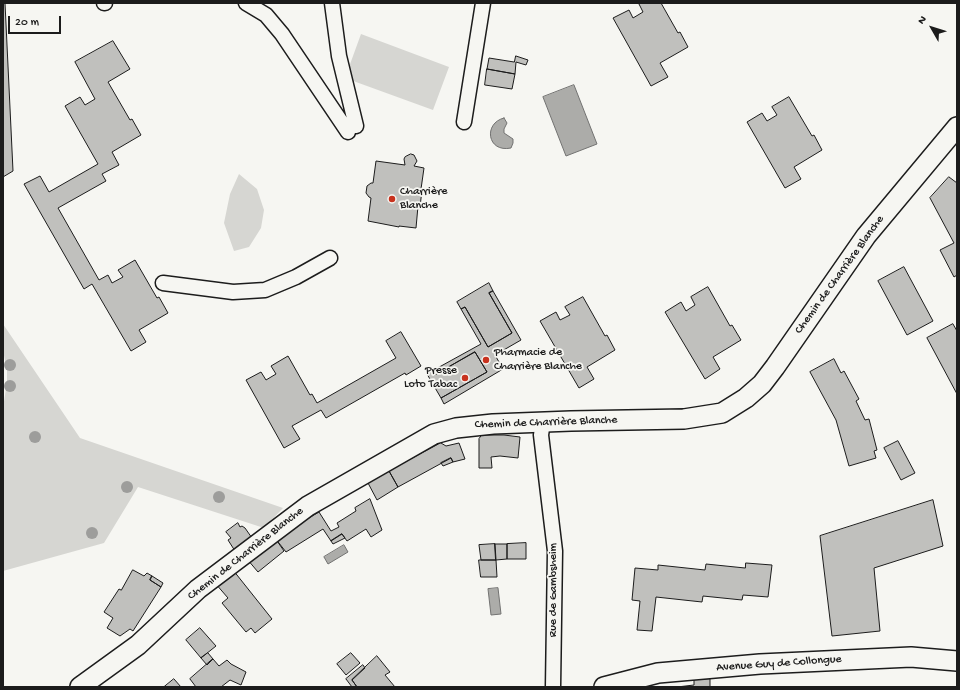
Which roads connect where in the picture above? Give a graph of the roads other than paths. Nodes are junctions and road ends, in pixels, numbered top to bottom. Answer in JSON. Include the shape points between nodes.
{"nodes":[{"id":1,"x":246,"y":3,"type":"edge"},
{"id":2,"x":332,"y":3,"type":"edge"},
{"id":3,"x":483,"y":3,"type":"edge"},
{"id":4,"x":464,"y":122,"type":"dead end"},
{"id":5,"x":957,"y":127,"type":"edge"},
{"id":6,"x":330,"y":258,"type":"dead end"},
{"id":7,"x":163,"y":284,"type":"dead end"},
{"id":8,"x":543,"y":422,"type":"junction"},
{"id":9,"x":957,"y":661,"type":"edge"},
{"id":10,"x":80,"y":687,"type":"edge"},
{"id":11,"x":553,"y":687,"type":"edge"},
{"id":12,"x":604,"y":687,"type":"edge"}],
"edges":[{"from":1,"to":2,"type":"street","via":[[266,15],[282,34],[352,129]]},
{"from":3,"to":4,"type":"street"},
{"from":5,"to":8,"type":"street","name":"Chemin de Charrière Blanche","via":[[866,236],[775,367],[762,384],[746,398],[722,413],[684,419]]},
{"from":6,"to":7,"type":"street","via":[[296,278],[265,290],[233,292]]},
{"from":8,"to":10,"type":"street","name":"Chemin de Charrière Blanche","via":[[470,426],[434,434],[308,506],[198,589],[138,645]]},
{"from":8,"to":11,"type":"street","name":"Rue de Gambsheim","via":[[541,435],[555,551]]},
{"from":9,"to":12,"type":"street","name":"Avenue Guy de Collongue","via":[[911,657],[760,664],[658,673]]}]}
